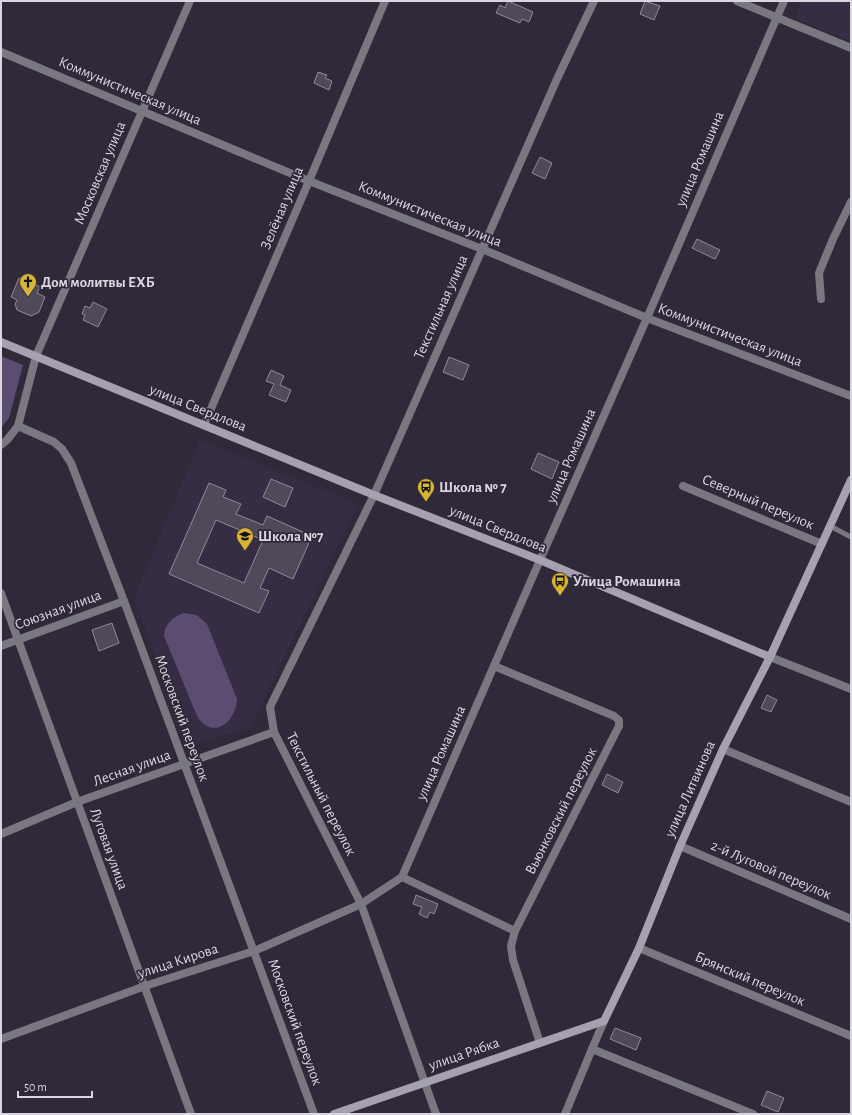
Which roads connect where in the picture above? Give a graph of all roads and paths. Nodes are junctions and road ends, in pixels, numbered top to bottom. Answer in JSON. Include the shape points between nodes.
{"nodes":[{"id":1,"x":190,"y":1,"type":"edge"},
{"id":2,"x":385,"y":1,"type":"edge"},
{"id":3,"x":594,"y":1,"type":"edge"},
{"id":4,"x":737,"y":1,"type":"edge"},
{"id":5,"x":784,"y":1,"type":"edge"},
{"id":6,"x":777,"y":17,"type":"junction"},
{"id":7,"x":851,"y":48,"type":"edge"},
{"id":8,"x":1,"y":52,"type":"edge"},
{"id":9,"x":142,"y":111,"type":"junction"},
{"id":10,"x":309,"y":181,"type":"junction"},
{"id":11,"x":851,"y":202,"type":"edge"},
{"id":12,"x":482,"y":249,"type":"junction"},
{"id":13,"x":821,"y":299,"type":"dead end"},
{"id":14,"x":647,"y":318,"type":"junction"},
{"id":15,"x":1,"y":342,"type":"edge"},
{"id":16,"x":36,"y":356,"type":"junction"},
{"id":17,"x":851,"y":396,"type":"edge"},
{"id":18,"x":204,"y":425,"type":"junction"},
{"id":19,"x":18,"y":426,"type":"junction"},
{"id":20,"x":1,"y":444,"type":"edge"},
{"id":21,"x":851,"y":480,"type":"edge"},
{"id":22,"x":683,"y":486,"type":"dead end"},
{"id":23,"x":374,"y":494,"type":"junction"},
{"id":24,"x":830,"y":526,"type":"junction"},
{"id":25,"x":851,"y":537,"type":"edge"},
{"id":26,"x":822,"y":544,"type":"junction"},
{"id":27,"x":540,"y":560,"type":"junction"},
{"id":28,"x":1,"y":593,"type":"edge"},
{"id":29,"x":124,"y":601,"type":"junction"},
{"id":30,"x":18,"y":640,"type":"junction"},
{"id":31,"x":1,"y":646,"type":"edge"},
{"id":32,"x":770,"y":657,"type":"junction"},
{"id":33,"x":494,"y":666,"type":"junction"},
{"id":34,"x":851,"y":689,"type":"edge"},
{"id":35,"x":274,"y":732,"type":"junction"},
{"id":36,"x":723,"y":748,"type":"junction"},
{"id":37,"x":185,"y":764,"type":"junction"},
{"id":38,"x":77,"y":802,"type":"junction"},
{"id":39,"x":851,"y":802,"type":"edge"},
{"id":40,"x":1,"y":834,"type":"edge"},
{"id":41,"x":680,"y":846,"type":"junction"},
{"id":42,"x":402,"y":877,"type":"junction"},
{"id":43,"x":361,"y":904,"type":"junction"},
{"id":44,"x":851,"y":919,"type":"edge"},
{"id":45,"x":516,"y":931,"type":"junction"},
{"id":46,"x":639,"y":948,"type":"junction"},
{"id":47,"x":254,"y":951,"type":"junction"},
{"id":48,"x":145,"y":986,"type":"junction"},
{"id":49,"x":604,"y":1021,"type":"junction"},
{"id":50,"x":851,"y":1036,"type":"edge"},
{"id":51,"x":1,"y":1039,"type":"edge"},
{"id":52,"x":540,"y":1043,"type":"junction"},
{"id":53,"x":592,"y":1049,"type":"junction"},
{"id":54,"x":424,"y":1082,"type":"junction"},
{"id":55,"x":192,"y":1114,"type":"edge"},
{"id":56,"x":314,"y":1114,"type":"edge"},
{"id":57,"x":334,"y":1114,"type":"edge"},
{"id":58,"x":436,"y":1114,"type":"edge"},
{"id":59,"x":565,"y":1114,"type":"edge"},
{"id":60,"x":753,"y":1114,"type":"edge"}],
"edges":[{"from":1,"to":9,"type":"street","name":"Московская улица"},
{"from":2,"to":10,"type":"street","name":"Зелёная улица"},
{"from":3,"to":12,"type":"street","name":"Текстильная улица"},
{"from":4,"to":6,"type":"street"},
{"from":5,"to":6,"type":"street","name":"улица Ромашина"},
{"from":6,"to":7,"type":"street"},
{"from":6,"to":14,"type":"street","name":"улица Ромашина"},
{"from":8,"to":9,"type":"street","name":"Коммунистическая улица"},
{"from":9,"to":10,"type":"street","name":"Коммунистическая улица"},
{"from":9,"to":16,"type":"street","name":"Московская улица"},
{"from":10,"to":12,"type":"street","name":"Коммунистическая улица"},
{"from":10,"to":18,"type":"street","name":"Зелёная улица"},
{"from":11,"to":13,"type":"street","via":[[819,273]]},
{"from":12,"to":14,"type":"street","name":"Коммунистическая улица"},
{"from":12,"to":23,"type":"street","name":"Текстильная улица"},
{"from":14,"to":17,"type":"street","name":"Коммунистическая улица"},
{"from":14,"to":27,"type":"street","name":"улица Ромашина"},
{"from":15,"to":16,"type":"main road","name":"улица Свердлова"},
{"from":16,"to":18,"type":"main road","name":"улица Свердлова"},
{"from":16,"to":19,"type":"street"},
{"from":18,"to":23,"type":"main road","name":"улица Свердлова"},
{"from":19,"to":20,"type":"street"},
{"from":19,"to":29,"type":"street","name":"Московский переулок","via":[[54,442],[71,463]]},
{"from":21,"to":24,"type":"main road","name":"улица Литвинова"},
{"from":22,"to":26,"type":"street","name":"Северный переулок"},
{"from":23,"to":27,"type":"main road","name":"улица Свердлова"},
{"from":23,"to":35,"type":"street","name":"Текстильный переулок","via":[[270,707]]},
{"from":24,"to":25,"type":"lane"},
{"from":24,"to":26,"type":"main road","name":"улица Литвинова"},
{"from":26,"to":32,"type":"main road","name":"улица Литвинова"},
{"from":27,"to":32,"type":"main road","name":"улица Свердлова"},
{"from":27,"to":33,"type":"street","name":"улица Ромашина"},
{"from":28,"to":30,"type":"street","name":"Луговая улица"},
{"from":29,"to":30,"type":"street","name":"Союзная улица"},
{"from":29,"to":37,"type":"street","name":"Московский переулок"},
{"from":30,"to":31,"type":"street","name":"Союзная улица"},
{"from":30,"to":38,"type":"street","name":"Луговая улица"},
{"from":32,"to":34,"type":"street","name":"улица Свердлова"},
{"from":32,"to":36,"type":"main road","name":"улица Литвинова"},
{"from":33,"to":42,"type":"street","name":"улица Ромашина"},
{"from":33,"to":45,"type":"street","name":"Вьюнковский переулок","via":[[619,720],[619,726]]},
{"from":35,"to":37,"type":"street","name":"Лесная улица"},
{"from":35,"to":43,"type":"street","name":"Текстильный переулок"},
{"from":36,"to":39,"type":"street"},
{"from":36,"to":41,"type":"main road","name":"улица Литвинова"},
{"from":37,"to":38,"type":"street","name":"Лесная улица"},
{"from":37,"to":47,"type":"street","name":"Московский переулок"},
{"from":38,"to":40,"type":"street","name":"Лесная улица"},
{"from":38,"to":48,"type":"street","name":"Луговая улица"},
{"from":41,"to":44,"type":"street","name":"2-й Луговой переулок"},
{"from":41,"to":46,"type":"main road","name":"улица Литвинова"},
{"from":42,"to":43,"type":"street"},
{"from":42,"to":45,"type":"street"},
{"from":43,"to":47,"type":"street","name":"улица Кирова"},
{"from":43,"to":54,"type":"street","name":"Текстильный переулок"},
{"from":45,"to":52,"type":"street","name":"Вьюнковский переулок","via":[[511,946],[513,960]]},
{"from":46,"to":49,"type":"main road","name":"улица Литвинова"},
{"from":46,"to":50,"type":"street","name":"Брянский переулок"},
{"from":47,"to":48,"type":"street","name":"улица Кирова"},
{"from":47,"to":56,"type":"street","name":"Московский переулок"},
{"from":48,"to":51,"type":"street","name":"улица Кирова"},
{"from":48,"to":55,"type":"street","name":"Луговая улица"},
{"from":49,"to":52,"type":"main road","name":"улица Рябка"},
{"from":49,"to":53,"type":"street","name":"улица Литвинова"},
{"from":52,"to":54,"type":"main road","name":"улица Рябка"},
{"from":53,"to":59,"type":"street","name":"улица Литвинова"},
{"from":53,"to":60,"type":"street"},
{"from":54,"to":57,"type":"main road","name":"улица Рябка"},
{"from":54,"to":58,"type":"street","name":"Текстильный переулок"}]}
